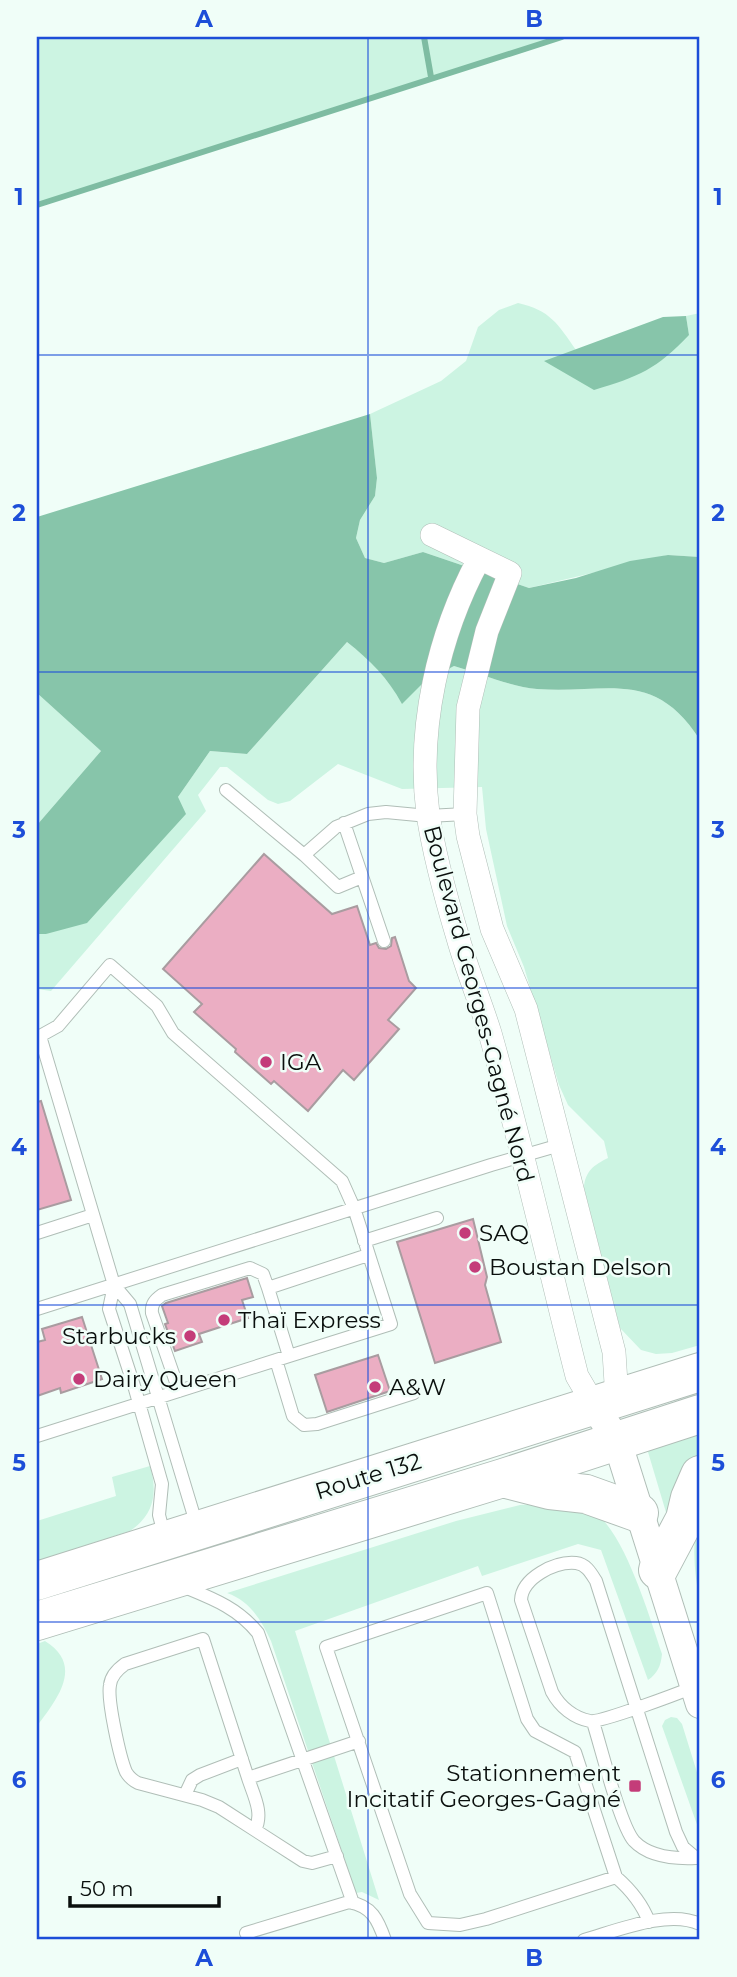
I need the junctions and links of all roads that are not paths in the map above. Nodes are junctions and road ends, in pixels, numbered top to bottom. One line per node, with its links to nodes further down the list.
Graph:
1 (432, 535): 2 (street)
2 (479, 559): 4 (street, Boulevard Georges-Gagné Nord); 5 (street, Boulevard Georges-Gagné Nord)
3 (226, 790): 7 (lane)
4 (465, 814): 5 (lane); 12 (street, Boulevard Georges-Gagné Nord)
5 (428, 816): 6 (lane); 13 (street, Boulevard Georges-Gagné Nord)
6 (344, 823): 7 (lane); 8 (lane)
7 (304, 855): 8 (lane)
8 (362, 877): 9 (lane)
9 (384, 941)
10 (39, 1030): 11 (lane); 14 (lane)
11 (43, 1070): 15 (lane)
12 (560, 1145): 13 (lane); 28 (street, Boulevard Georges-Gagné Nord)
13 (521, 1156): 14 (lane); 28 (street, Boulevard Georges-Gagné Nord)
14 (354, 1208): 18 (lane); 20 (lane)
15 (93, 1215): 17 (lane); 20 (lane)
16 (437, 1218): 18 (lane)
17 (37, 1233)
18 (364, 1241): 19 (lane)
19 (368, 1255): 21 (lane); 23 (lane)
20 (114, 1285): 22 (lane); 27 (lane); 29 (lane)
21 (268, 1288): 23 (lane); 25 (lane)
22 (37, 1309)
23 (282, 1358): 25 (lane); 26 (lane)
24 (700, 1373): 28 (highway, Route 132)
25 (179, 1391): 27 (lane)
26 (414, 1394)
27 (158, 1398): 29 (lane); 36 (lane)
28 (605, 1402): 32 (street); 36 (highway, Route 132)
29 (138, 1404): 31 (lane); 36 (lane)
30 (700, 1415): 32 (highway, Route 132)
31 (38, 1431)
32 (617, 1441): 34 (highway, Route 132); 35 (street)
33 (700, 1475): 37 (highway)
34 (503, 1478): 35 (highway); 39 (highway, Route 132)
35 (639, 1513): 37 (street)
36 (182, 1535): 38 (highway, Route 132)
37 (658, 1570): 41 (street)
38 (37, 1581)
39 (168, 1581): 40 (highway, Route 132); 46 (lane)
40 (37, 1621)
41 (697, 1696): 42 (lane)
42 (636, 1707): 43 (lane); 43 (lane); 51 (lane)
43 (593, 1722): 51 (lane)
44 (359, 1741): 46 (lane); 52 (lane); 52 (lane)
45 (242, 1759): 47 (lane); 48 (lane); 48 (lane)
46 (303, 1759): 47 (lane); 50 (lane)
47 (248, 1778): 49 (lane)
48 (185, 1796): 49 (lane)
49 (255, 1830): 50 (lane)
50 (337, 1856): 53 (lane)
51 (698, 1857)
52 (616, 1877): 54 (lane)
53 (353, 1903): 56 (lane); 57 (lane)
54 (649, 1922): 55 (lane); 58 (lane)
55 (700, 1924)
56 (246, 1933)
57 (386, 1940)
58 (584, 1940)

